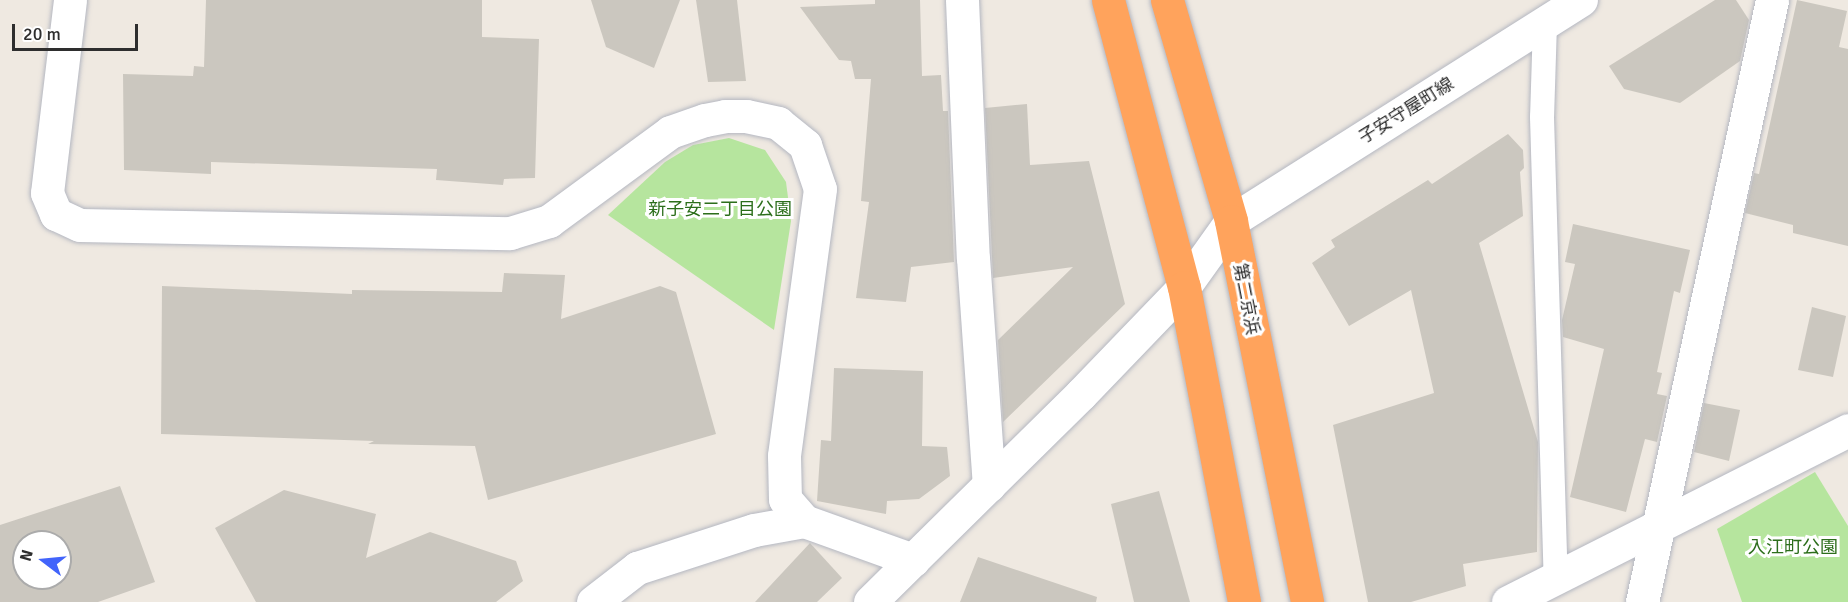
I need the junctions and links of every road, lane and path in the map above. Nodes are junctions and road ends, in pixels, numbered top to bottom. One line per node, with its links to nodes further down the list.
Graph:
1 (70, 0): 12 (street)
2 (962, 0): 11 (street)
3 (1108, 0): 9 (highway)
4 (1167, 0): 8 (highway, 第二京浜)
5 (1581, 0): 7 (street, 子安守屋町線)
6 (1772, 0): 13 (street)
7 (1545, 11): 8 (street, 子安守屋町線); 15 (lane)
8 (1231, 221): 9 (street); 19 (highway, 第二京浜)
9 (1184, 287): 11 (street); 18 (highway)
10 (1848, 430): 13 (street)
11 (989, 485): 14 (street)
12 (804, 521): 14 (street); 16 (street)
13 (1657, 529): 15 (street); 21 (street)
14 (913, 560): 17 (street)
15 (1556, 579): 20 (street)
16 (593, 602)
17 (870, 602)
18 (1244, 602)
19 (1307, 602)
20 (1508, 602)
21 (1642, 602)

